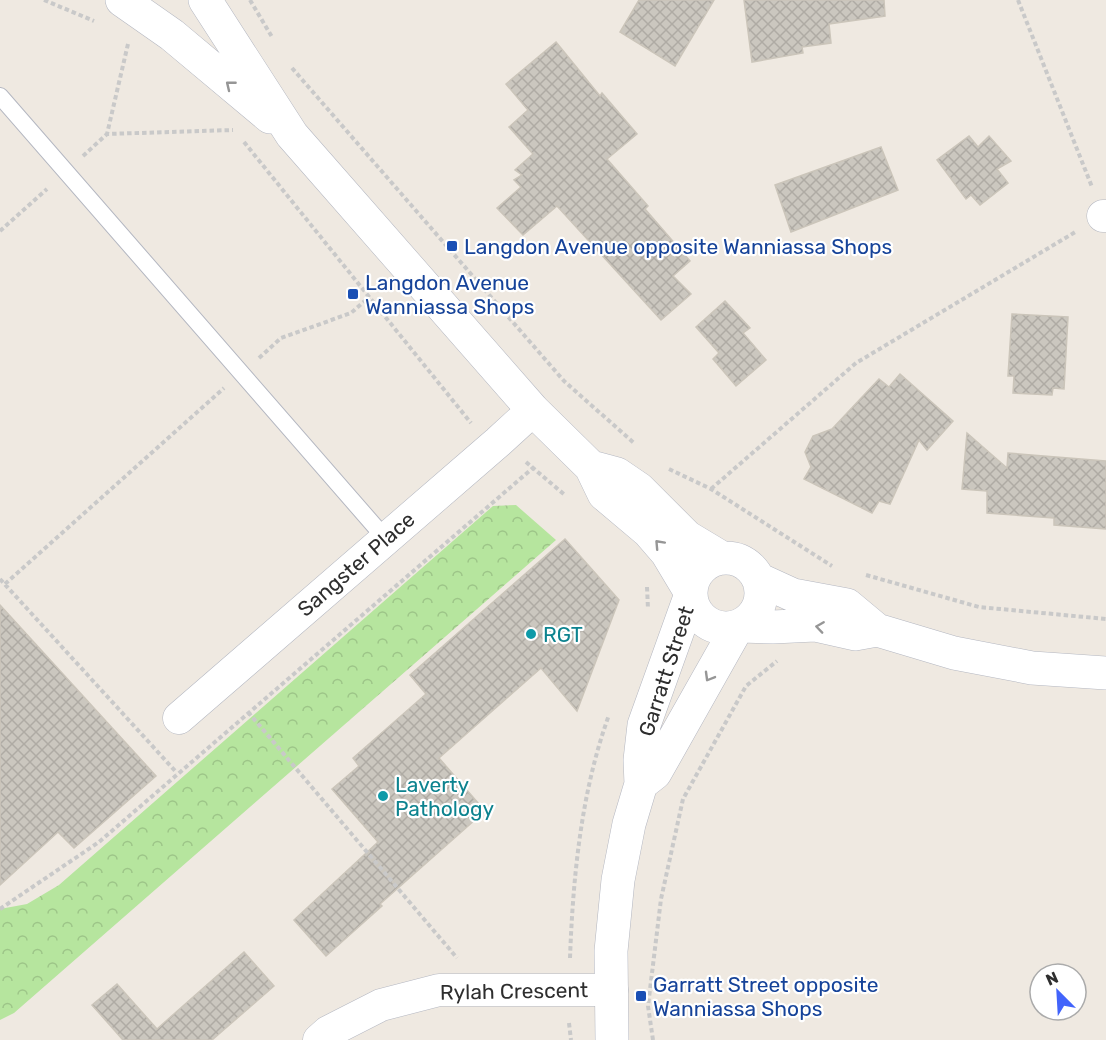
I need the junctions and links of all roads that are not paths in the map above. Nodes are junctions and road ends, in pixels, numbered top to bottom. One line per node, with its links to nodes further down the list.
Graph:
1 (122, 0): 4 (street, one-way to 1)
2 (205, 0): 4 (street)
3 (0, 96): 7 (lane)
4 (292, 135): 5 (street)
5 (533, 410): 6 (street); 7 (street, Sangster Place)
6 (591, 467): 8 (street); 10 (street, one-way to 6)
7 (385, 538): 14 (street, Sangster Place)
8 (722, 558): 9 (street); 10 (street)
9 (758, 579): 11 (street); 12 (street)
10 (691, 593): 11 (street); 15 (street, Garratt Street)
11 (740, 626): 12 (street, one-way to 11); 15 (street, Garratt Street, one-way to 15)
12 (878, 630): 13 (street)
13 (1106, 674)
14 (179, 718)
15 (641, 784): 16 (street, Garratt Street)
16 (612, 990): 17 (street, Rylah Crescent); 18 (street, Garratt Street)
17 (319, 1040)
18 (612, 1040)

